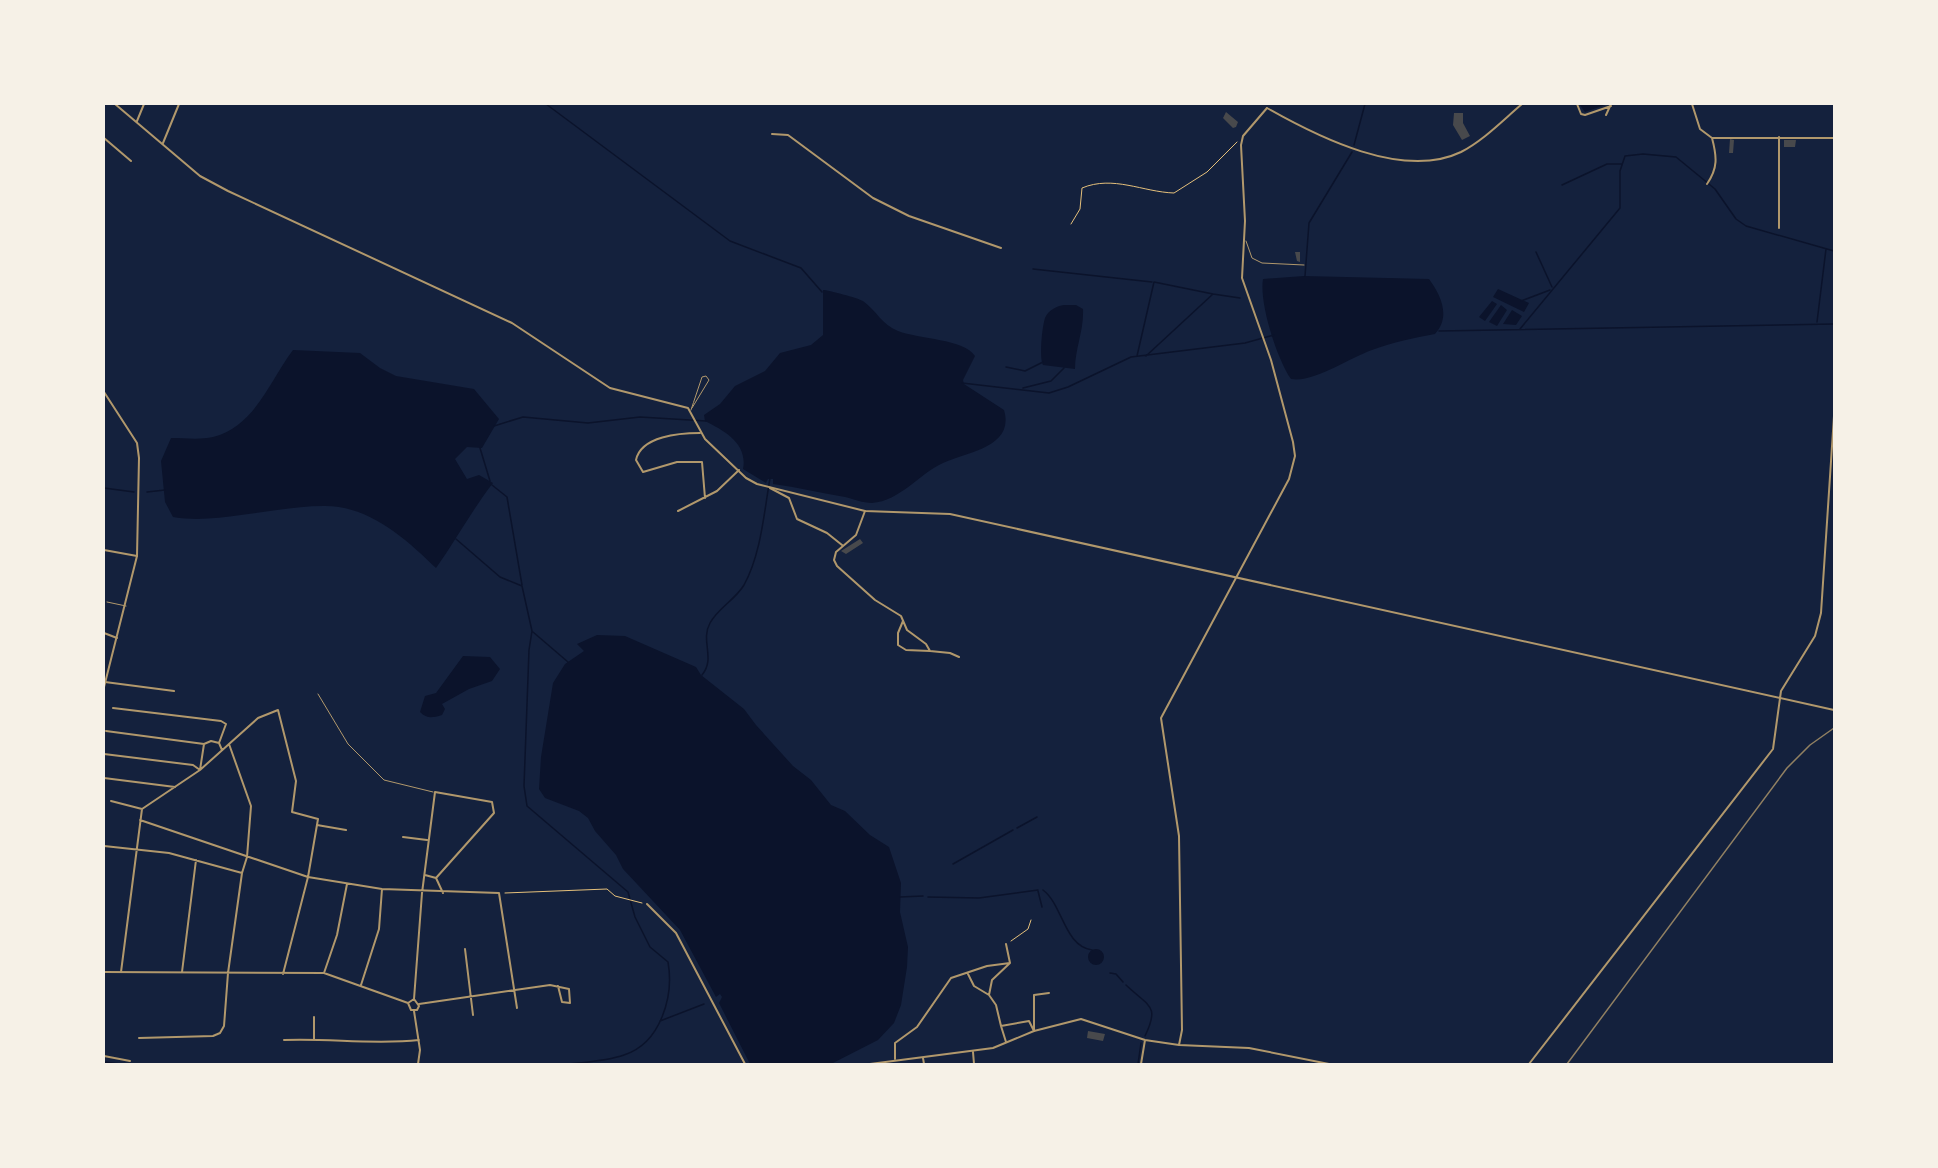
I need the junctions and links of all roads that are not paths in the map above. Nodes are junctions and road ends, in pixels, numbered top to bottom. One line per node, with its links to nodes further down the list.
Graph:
1 (115, 104): 11 (street)
2 (144, 104): 11 (street)
3 (178, 104): 17 (street)
4 (1265, 104): 9 (street)
5 (1522, 104): 9 (street)
6 (1577, 104): 8 (street)
7 (1692, 104): 15 (street)
8 (1611, 105): 10 (street)
9 (1267, 108): 21 (street)
10 (1606, 115)
11 (137, 121): 17 (street)
12 (772, 134): 22 (street)
13 (1779, 137): 15 (street); 16 (street); 20 (street)
14 (104, 138): 18 (street)
15 (1712, 138): 19 (street)
16 (1834, 138)
17 (163, 143): 25 (street)
18 (131, 161)
19 (1707, 184)
20 (1779, 228)
21 (1245, 240): 23 (lane); 36 (street)
22 (1001, 248)
23 (1304, 265)
24 (104, 392): 35 (street)
25 (692, 409): 25 (lane); 27 (street)
26 (1834, 416): 48 (street)
27 (700, 433): 28 (street); 30 (street)
28 (739, 470): 29 (street); 30 (street)
29 (770, 488): 32 (street); 33 (street)
30 (705, 498): 31 (street)
31 (678, 511)
32 (865, 511): 33 (street); 36 (street)
33 (843, 546): 39 (street)
34 (104, 550): 35 (street)
35 (136, 556): 38 (street)
36 (1235, 578): 48 (street); 112 (street)
37 (107, 602): 38 (lane)
38 (126, 606): 41 (street)
39 (903, 621): 42 (street); 42 (street)
40 (104, 633): 41 (street)
41 (117, 638): 44 (street)
42 (930, 651): 43 (street)
43 (959, 657)
44 (105, 682): 45 (street); 46 (street)
45 (104, 687)
46 (174, 691)
47 (318, 694): 60 (lane)
48 (1779, 698): 50 (street); 125 (street)
49 (113, 708): 52 (street)
50 (1834, 710)
51 (106, 731): 54 (street)
52 (219, 743): 54 (street); 55 (street)
53 (229, 743): 55 (street); 64 (street); 70 (street)
54 (204, 744): 57 (street)
55 (222, 750): 57 (street)
56 (104, 754): 57 (street)
57 (200, 770): 59 (street)
58 (104, 778): 59 (street)
59 (175, 787): 62 (street)
60 (435, 792): 67 (street); 75 (street)
61 (111, 801): 62 (street)
62 (142, 808): 63 (street)
63 (140, 820): 69 (street); 70 (street)
64 (317, 825): 65 (street); 74 (street)
65 (346, 830)
66 (403, 837): 67 (street)
67 (428, 840): 73 (street)
68 (104, 846): 69 (street)
69 (136, 849): 71 (street); 85 (street)
70 (247, 857): 72 (street); 74 (street)
71 (196, 860): 72 (street); 86 (street)
72 (242, 873): 87 (street)
73 (424, 874): 75 (street); 78 (street)
74 (308, 877): 76 (street); 89 (street)
75 (436, 878): 79 (street)
76 (346, 884): 77 (street); 88 (street)
77 (382, 890): 78 (street); 91 (street)
78 (422, 893): 79 (street); 97 (street)
79 (443, 893): 93 (street)
80 (647, 904): 119 (street)
81 (1006, 944): 83 (street)
82 (465, 949): 96 (street)
83 (1010, 963): 90 (street); 95 (street)
84 (104, 972): 85 (street)
85 (121, 972): 86 (street)
86 (182, 972): 87 (street)
87 (228, 973): 89 (street); 106 (street)
88 (324, 973): 89 (street); 91 (street)
89 (283, 974)
90 (968, 974): 95 (street); 116 (street)
91 (361, 985): 98 (street)
92 (558, 986): 92 (street); 93 (street)
93 (513, 989): 96 (street); 100 (street)
94 (1049, 993): 105 (street)
95 (989, 995): 104 (street)
96 (470, 996): 99 (street); 102 (street)
97 (414, 999): 98 (street); 99 (street)
98 (408, 1003): 101 (street)
99 (419, 1004): 101 (street)
100 (516, 1008)
101 (414, 1011): 109 (street)
102 (473, 1015)
103 (314, 1017): 107 (street)
104 (1001, 1026): 105 (street); 111 (street)
105 (1034, 1031): 110 (street); 111 (street)
106 (139, 1038)
107 (314, 1039): 108 (street); 109 (street)
108 (284, 1040)
109 (419, 1040): 118 (street)
110 (1145, 1040): 112 (street); 123 (street)
111 (1006, 1042): 113 (street)
112 (1179, 1045): 124 (street)
113 (973, 1052): 115 (street); 122 (street)
114 (104, 1056): 117 (street)
115 (923, 1058): 116 (street); 121 (street)
116 (895, 1059): 120 (street)
117 (130, 1061)
118 (418, 1065)
119 (745, 1065)
120 (870, 1065)
121 (924, 1065)
122 (974, 1065)
123 (1141, 1065)
124 (1329, 1065)
125 (1529, 1065)

